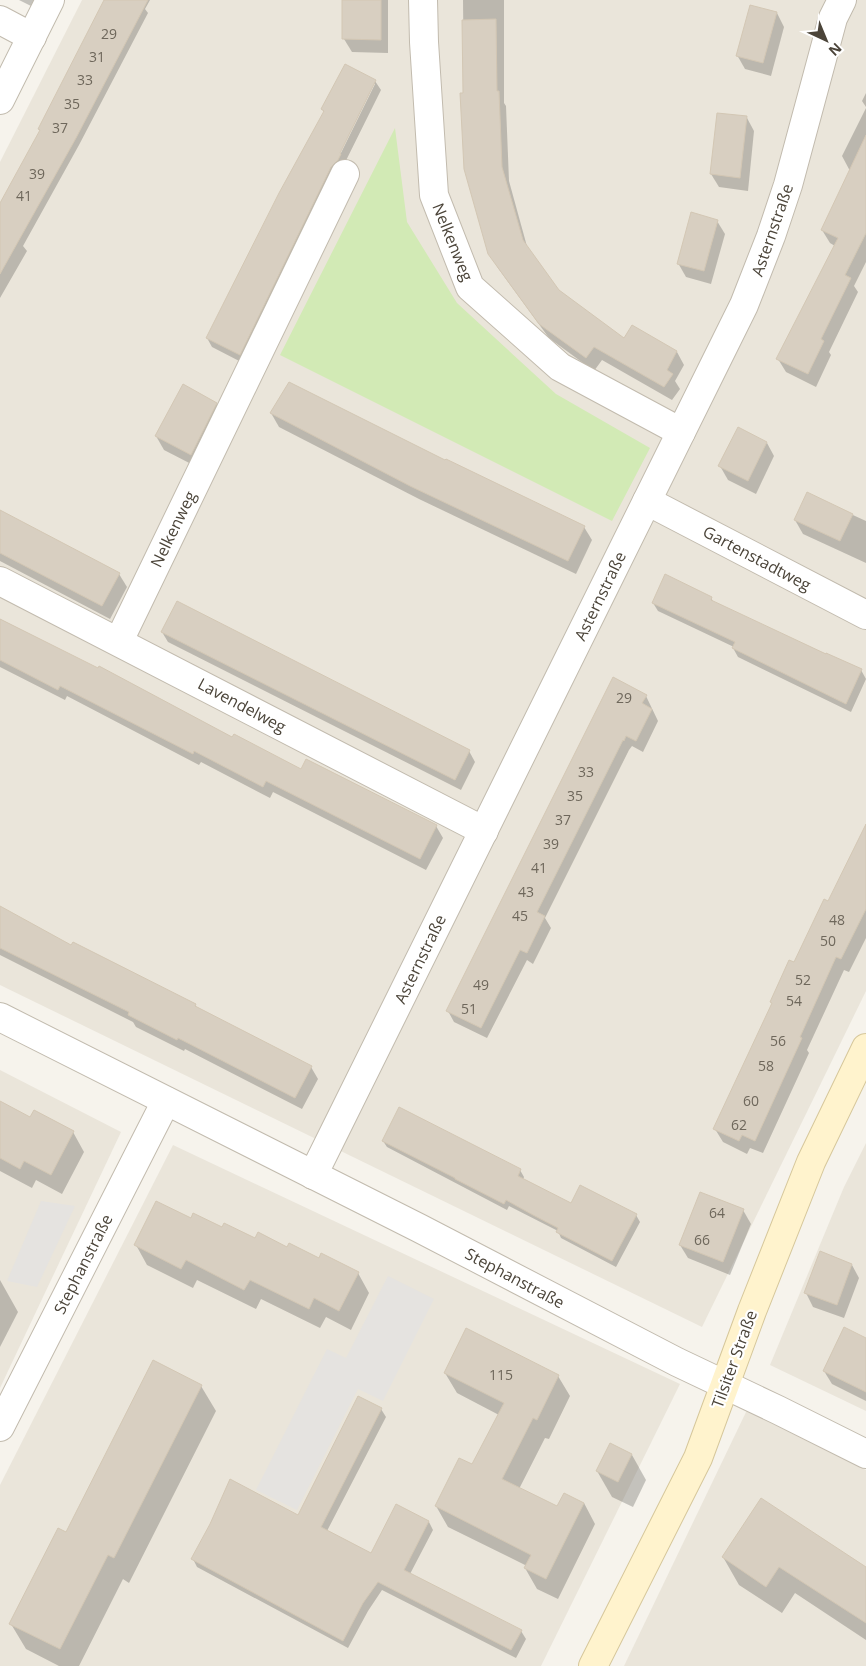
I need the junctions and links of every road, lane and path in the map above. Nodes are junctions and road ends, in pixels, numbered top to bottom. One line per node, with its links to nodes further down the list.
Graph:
1 (50, 0): 5 (street)
2 (423, 0): 8 (street, Nelkenweg)
3 (842, 0): 8 (street, Asternstraße)
4 (0, 20): 5 (street)
5 (32, 36): 6 (street)
6 (0, 100)
7 (345, 174): 12 (street, Nelkenweg)
8 (681, 432): 9 (street, Asternstraße)
9 (647, 501): 11 (street, Gartenstadtweg); 13 (street, Asternstraße)
10 (0, 580): 12 (street, Lavendelweg)
11 (866, 615)
12 (119, 641): 13 (street, Lavendelweg)
13 (484, 831): 17 (street, Asternstraße)
14 (0, 1017): 16 (street, Stephanstraße)
15 (866, 1048): 18 (street, Tilsiter Straße)
16 (166, 1101): 17 (street, Stephanstraße); 19 (street, Stephanstraße)
17 (313, 1175): 18 (street, Stephanstraße)
18 (724, 1384): 20 (street, Stephanstraße); 21 (street, Tilsiter Straße)
19 (0, 1427)
20 (866, 1454)
21 (593, 1666)

